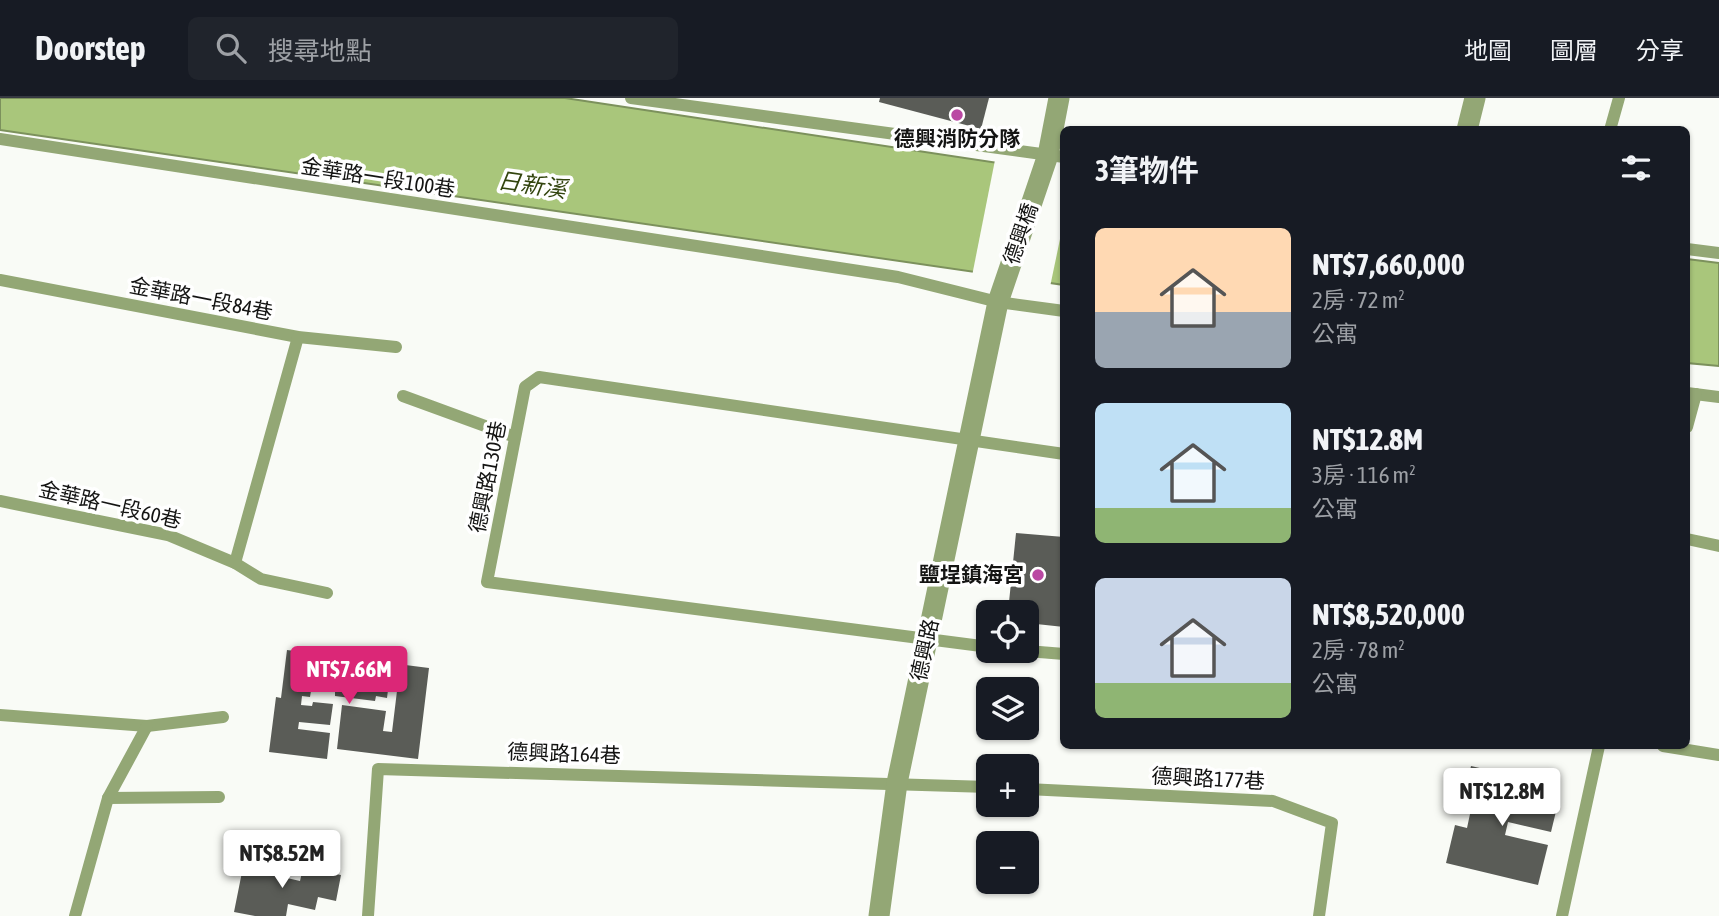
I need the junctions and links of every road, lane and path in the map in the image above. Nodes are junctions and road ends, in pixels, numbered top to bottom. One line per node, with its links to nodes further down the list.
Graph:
1 (631, 98): 8 (lane)
2 (1059, 98): 8 (street)
3 (1475, 98): 5 (street)
4 (1619, 98): 6 (lane)
5 (1468, 126)
6 (1611, 126)
7 (0, 139): 12 (lane, 金華路一段100巷)
8 (1052, 159): 12 (street, 德興橋)
9 (1690, 249): 10 (lane)
10 (1719, 253)
11 (0, 280): 14 (lane, 金華路一段84巷)
12 (998, 302): 13 (lane, 金華路一段100巷); 20 (street, 德興路)
13 (1060, 310)
14 (298, 337): 15 (lane, 金華路一段84巷); 25 (lane)
15 (396, 347)
16 (1691, 394): 18 (lane)
17 (403, 396): 19 (lane)
18 (1719, 397)
19 (515, 437): 20 (lane, 德興路130巷); 27 (lane, 德興路130巷)
20 (970, 442): 21 (lane, 德興路130巷); 27 (street, 德興路)
21 (1060, 453)
22 (0, 502): 25 (lane, 金華路一段60巷)
23 (1690, 540): 24 (lane)
24 (1719, 547)
25 (235, 563): 26 (lane, 金華路一段60巷)
26 (327, 593)
27 (927, 641): 28 (lane); 37 (street, 德興路)
28 (976, 646)
29 (1039, 652): 30 (lane)
30 (1060, 654)
31 (0, 715): 33 (lane)
32 (223, 717): 33 (lane)
33 (147, 726): 41 (lane)
34 (1598, 749): 46 (lane)
35 (1682, 749): 36 (lane)
36 (1719, 755)
37 (897, 783): 38 (lane); 43 (lane, 德興路164巷); 44 (street, 德興路)
38 (976, 786)
39 (1039, 790): 45 (lane, 德興路177巷)
40 (219, 797): 41 (lane)
41 (108, 798): 42 (lane)
42 (75, 916)
43 (368, 916)
44 (879, 916)
45 (1319, 916)
46 (1562, 916)

